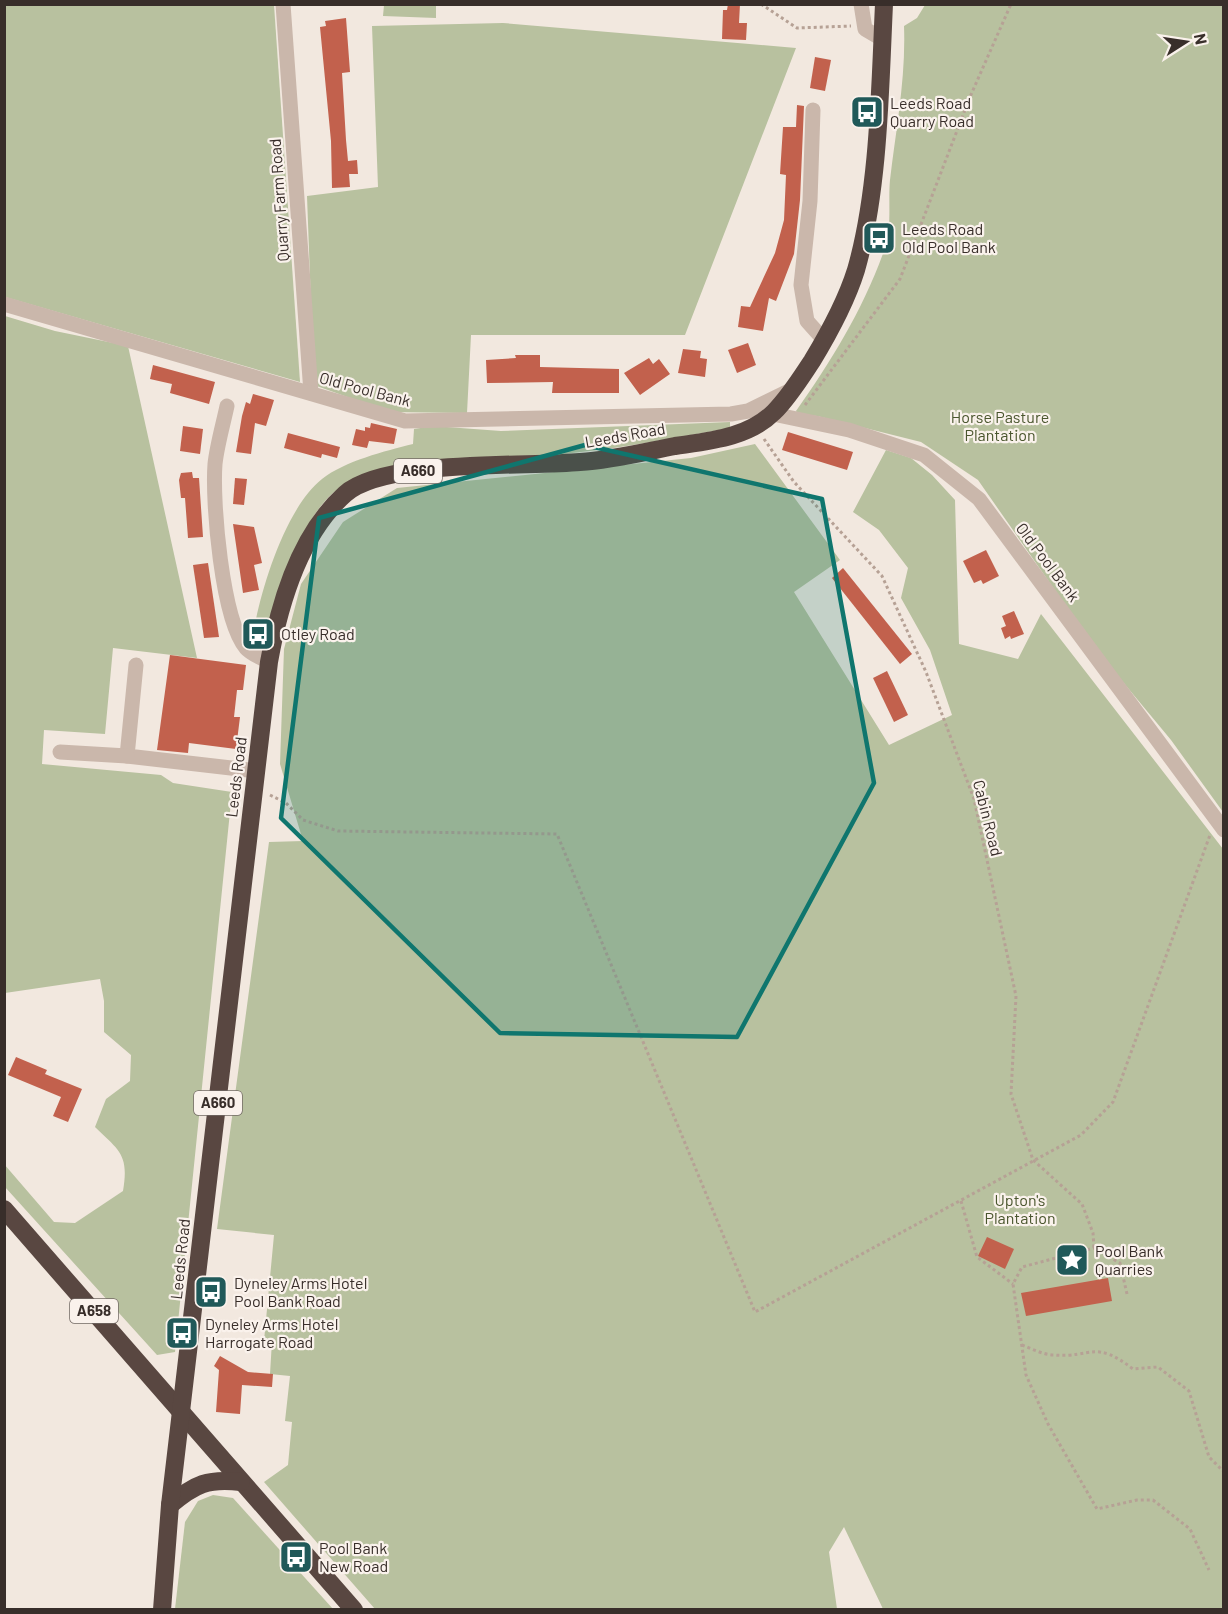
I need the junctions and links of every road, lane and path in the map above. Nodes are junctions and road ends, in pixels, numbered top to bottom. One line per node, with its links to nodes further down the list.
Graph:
1 (283, 4): 12 (street, Quarry Farm Road)
2 (761, 4): 6 (path)
3 (861, 4): 7 (street)
4 (884, 4): 7 (highway, Leeds Road / A660)
5 (1011, 4): 15 (path)
6 (856, 26)
7 (882, 39): 10 (highway, Leeds Road / A660)
8 (813, 110): 10 (street)
9 (4, 304): 12 (street, Old Pool Bank)
10 (824, 340): 11 (highway, Leeds Road / A660)
11 (795, 388): 12 (street, Old Pool Bank); 14 (highway, Leeds Road / A660)
12 (311, 393)
13 (227, 406): 17 (street)
14 (773, 414): 15 (street, Old Pool Bank); 16 (highway, Leeds Road / A660)
15 (791, 419): 23 (street, Old Pool Bank)
16 (755, 426): 17 (highway, Leeds Road / A660); 24 (path, Cabin Road)
17 (269, 662): 21 (highway, Leeds Road / A660)
18 (136, 665): 20 (street)
19 (60, 752): 20 (street)
20 (126, 756): 21 (street)
21 (257, 771): 22 (highway, Leeds Road / A660)
22 (254, 793): 25 (path); 31 (highway, Leeds Road / A660)
23 (1220, 824): 24 (path)
24 (1033, 1160): 25 (path); 27 (path, Cabin Road)
25 (961, 1200): 28 (path)
26 (4, 1209): 31 (highway, A658)
27 (1094, 1248): 28 (path); 29 (path)
28 (1013, 1284): 30 (path)
29 (1127, 1294)
30 (1022, 1345): 32 (path); 35 (path)
31 (182, 1414): 33 (highway, A658); 34 (highway, Leeds Road / A660)
32 (1224, 1472)
33 (241, 1482): 34 (highway); 37 (highway, A658)
34 (171, 1505): 36 (highway, Leeds Road / A660)
35 (1209, 1570)
36 (162, 1610)
37 (354, 1610)

